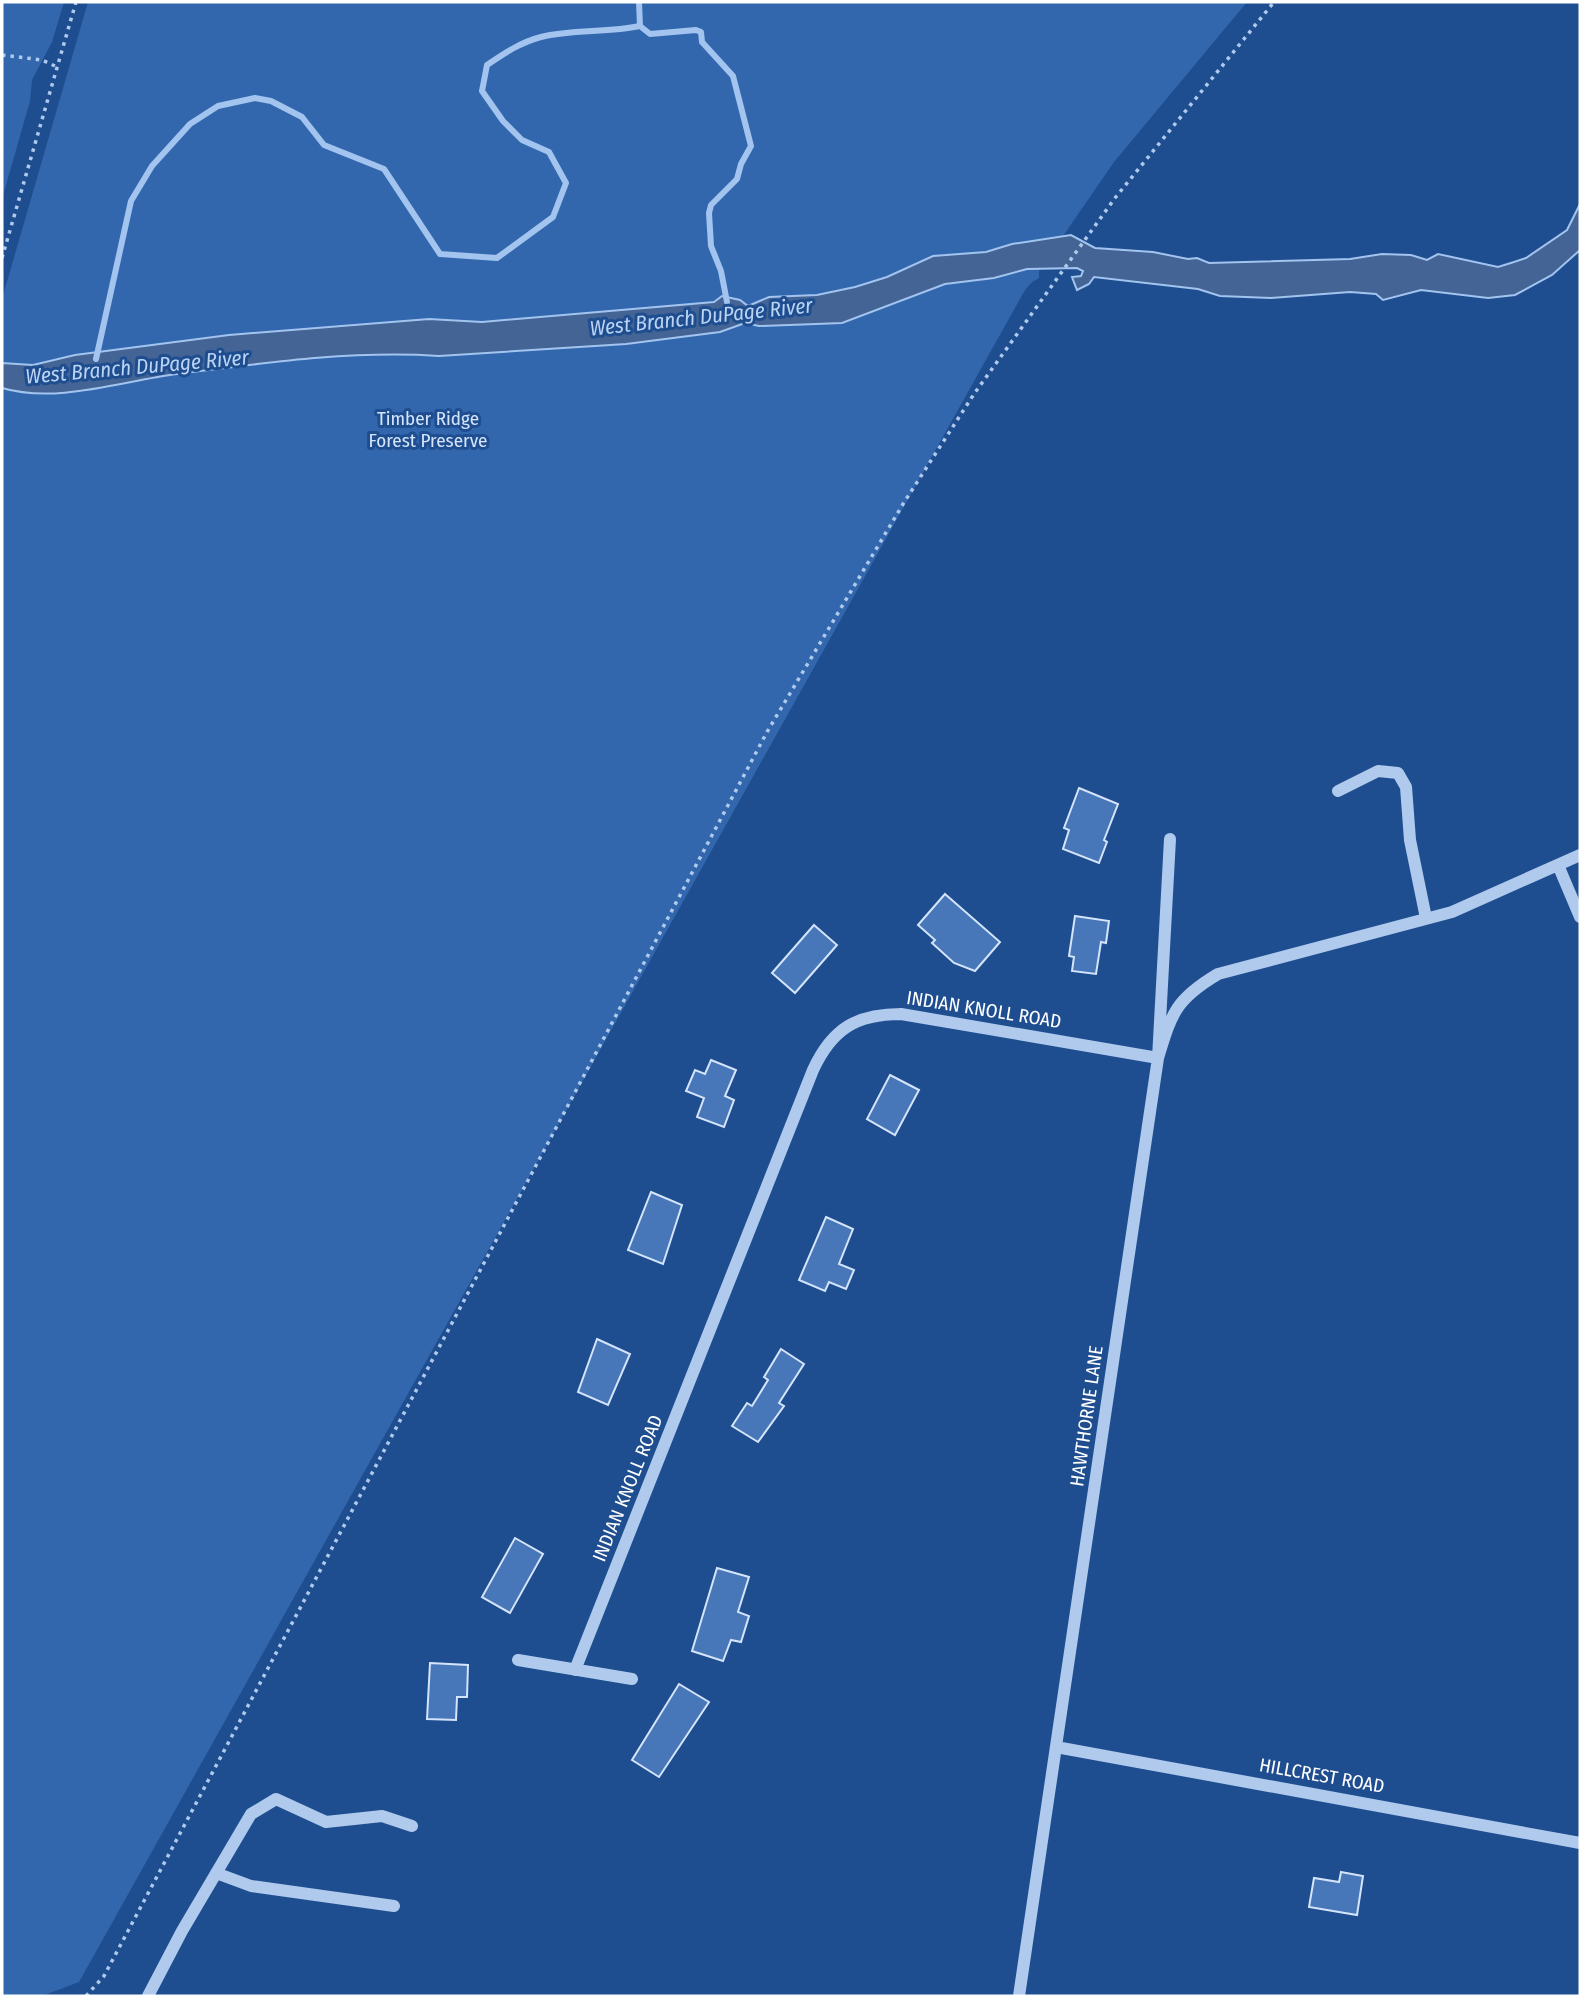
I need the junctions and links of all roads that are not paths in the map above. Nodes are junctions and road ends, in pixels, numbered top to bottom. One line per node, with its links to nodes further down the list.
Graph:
1 (1338, 791): 6 (street)
2 (1170, 839): 7 (street, HAWTHORNE LANE)
3 (1580, 855): 4 (street)
4 (1558, 865): 5 (street); 6 (street)
5 (1580, 917)
6 (1426, 918): 7 (street)
7 (1158, 1058): 9 (street, INDIAN KNOLL ROAD); 11 (street, HAWTHORNE LANE)
8 (519, 1660): 9 (street)
9 (575, 1670): 10 (street)
10 (632, 1679)
11 (1056, 1747): 13 (street, HILLCREST ROAD); 17 (street, HAWTHORNE LANE)
12 (412, 1826): 14 (street)
13 (1580, 1843)
14 (216, 1873): 15 (street); 16 (street)
15 (394, 1906)
16 (148, 1996)
17 (1019, 1996)

